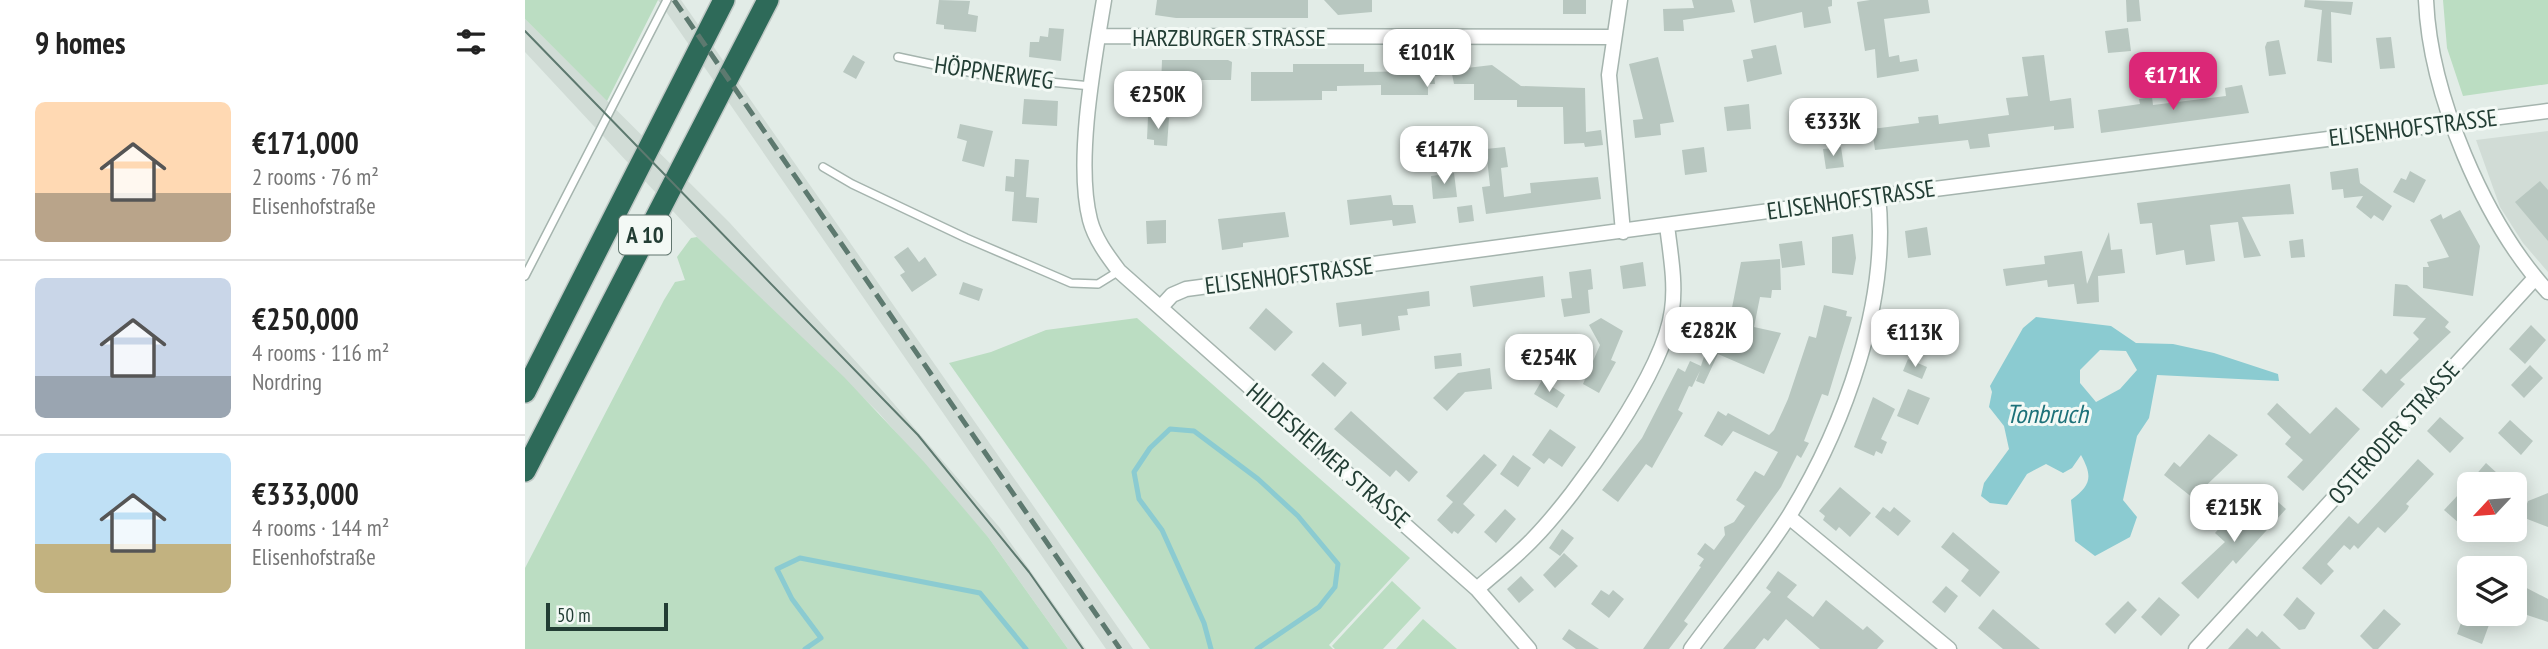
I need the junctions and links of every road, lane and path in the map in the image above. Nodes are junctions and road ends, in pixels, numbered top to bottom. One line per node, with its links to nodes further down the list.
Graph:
1 (667, 0): 19 (lane)
2 (724, 0): 23 (highway, A 10)
3 (768, 0): 24 (highway, A 10)
4 (1104, 0): 8 (street, HILDESHEIMER STRASSE)
5 (1634, 0): 7 (street)
6 (2426, 0): 13 (street)
7 (1620, 4): 9 (street)
8 (1098, 36): 9 (street, HARZBURGER STRASSE); 11 (street, HILDESHEIMER STRASSE)
9 (1612, 37): 17 (street)
10 (898, 57): 11 (lane, HÖPPNERWEG)
11 (1091, 86): 18 (street, HILDESHEIMER STRASSE)
12 (2548, 111): 13 (street, ELISENHOFSTRASSE)
13 (2454, 122): 15 (street, ELISENHOFSTRASSE); 20 (street)
14 (823, 167): 18 (lane)
15 (1878, 196): 16 (street, ELISENHOFSTRASSE); 25 (street)
16 (1667, 225): 17 (street, ELISENHOFSTRASSE); 26 (street)
17 (1623, 232): 22 (street, ELISENHOFSTRASSE)
18 (1119, 271): 22 (street, HILDESHEIMER STRASSE)
19 (525, 276)
20 (2535, 278): 21 (street); 30 (street, OSTERODER STRASSE)
21 (2548, 292)
22 (1161, 307): 26 (street, HILDESHEIMER STRASSE)
23 (525, 392)
24 (525, 471)
25 (1789, 517): 28 (street); 29 (street)
26 (1477, 589): 27 (street, HILDESHEIMER STRASSE)
27 (1529, 649)
28 (1691, 649)
29 (1949, 649)
30 (2196, 649)

